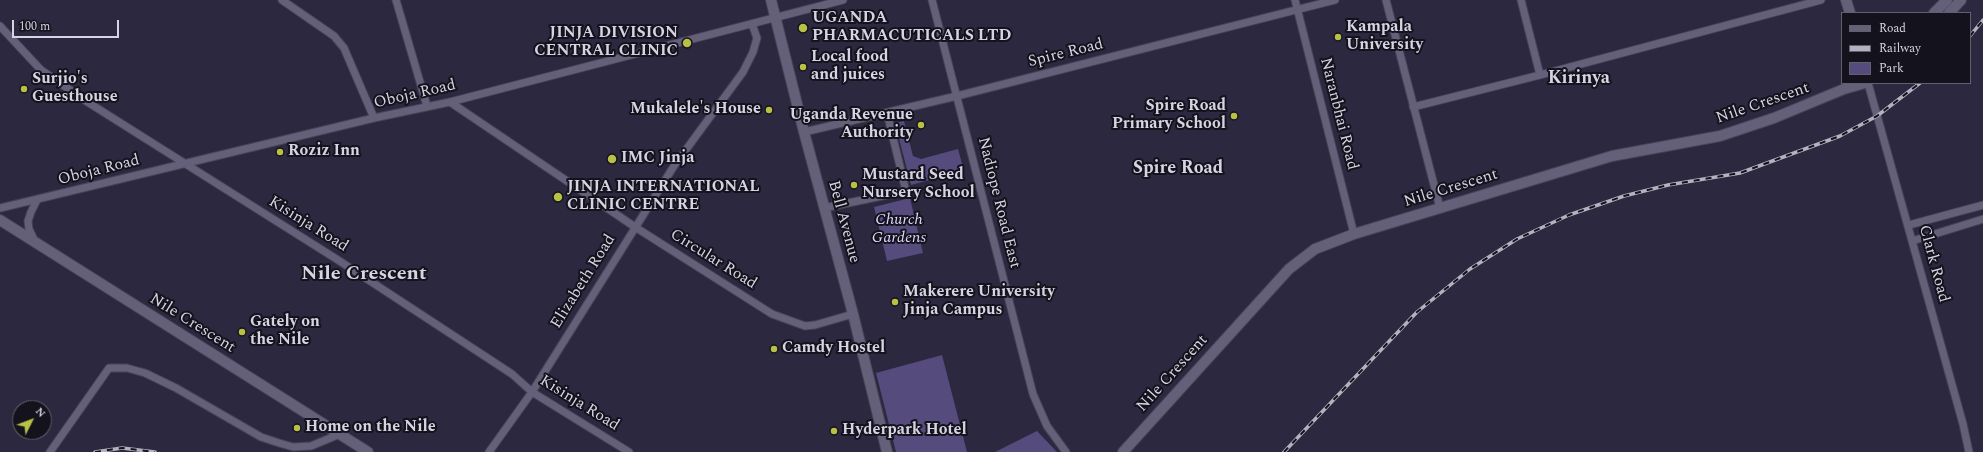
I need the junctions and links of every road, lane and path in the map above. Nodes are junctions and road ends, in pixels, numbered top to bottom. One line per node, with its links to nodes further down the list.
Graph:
1 (282, 0): 30 (street)
2 (396, 0): 27 (street)
3 (771, 0): 18 (street, Bell Avenue)
4 (844, 0): 18 (street, Oboja Road)
5 (932, 0): 25 (street, Nadiope Road East)
6 (1295, 0): 14 (street, Naranbhai Road)
7 (1335, 0): 14 (street, Spire Road)
8 (1386, 0): 28 (street)
9 (1521, 0): 21 (street)
10 (1821, 0): 21 (street)
11 (1846, 0): 15 (street)
12 (1947, 0): 16 (street)
13 (1961, 0): 17 (street)
14 (1298, 10): 25 (street, Spire Road); 42 (street, Naranbhai Road)
15 (1850, 12)
16 (1935, 12)
17 (1950, 12)
18 (776, 18): 19 (street, Oboja Road); 31 (street, Bell Avenue)
19 (752, 24): 26 (street, Oboja Road); 41 (street, Elizabeth Road)
20 (0, 26): 32 (street, Kisinja Road)
21 (1540, 75): 28 (street)
22 (1861, 84): 24 (street, Nile Crescent)
23 (1867, 84): 40 (street, Clark Road)
24 (1848, 86): 37 (street, Nile Crescent)
25 (956, 96): 29 (street, Spire Road); 53 (street, Nadiope Road East)
26 (450, 102): 27 (street, Oboja Road); 41 (street, Circular Road)
27 (427, 106): 30 (street, Oboja Road)
28 (1413, 106): 37 (street)
29 (887, 114): 31 (street, Spire Road); 36 (street)
30 (374, 118): 32 (street, Oboja Road)
31 (804, 132): 36 (street, Bell Avenue)
32 (185, 164): 33 (street, Oboja Road); 46 (street, Kisinja Road)
33 (37, 200): 35 (street, Oboja Road); 44 (street)
34 (1983, 205): 40 (street)
35 (0, 208)
36 (824, 208): 45 (street, Bell Avenue)
37 (1440, 208): 42 (street, Nile Crescent)
38 (1983, 219): 43 (street)
39 (0, 220): 44 (street, Nile Crescent)
40 (1909, 225): 43 (street, Clark Road)
41 (635, 227): 45 (street, Circular Road); 46 (street, Elizabeth Road)
42 (1354, 234): 54 (street, Nile Crescent)
43 (1912, 241): 55 (street, Clark Road)
44 (36, 244): 47 (street, Nile Crescent)
45 (853, 314): 52 (street, Bell Avenue)
46 (532, 392): 50 (street, Elizabeth Road); 51 (street, Kisinja Road)
47 (340, 434): 48 (street); 49 (street, Nile Crescent)
48 (50, 452)
49 (368, 452)
50 (489, 452)
51 (629, 452)
52 (888, 452)
53 (1066, 452)
54 (1123, 452)
55 (1969, 452)

